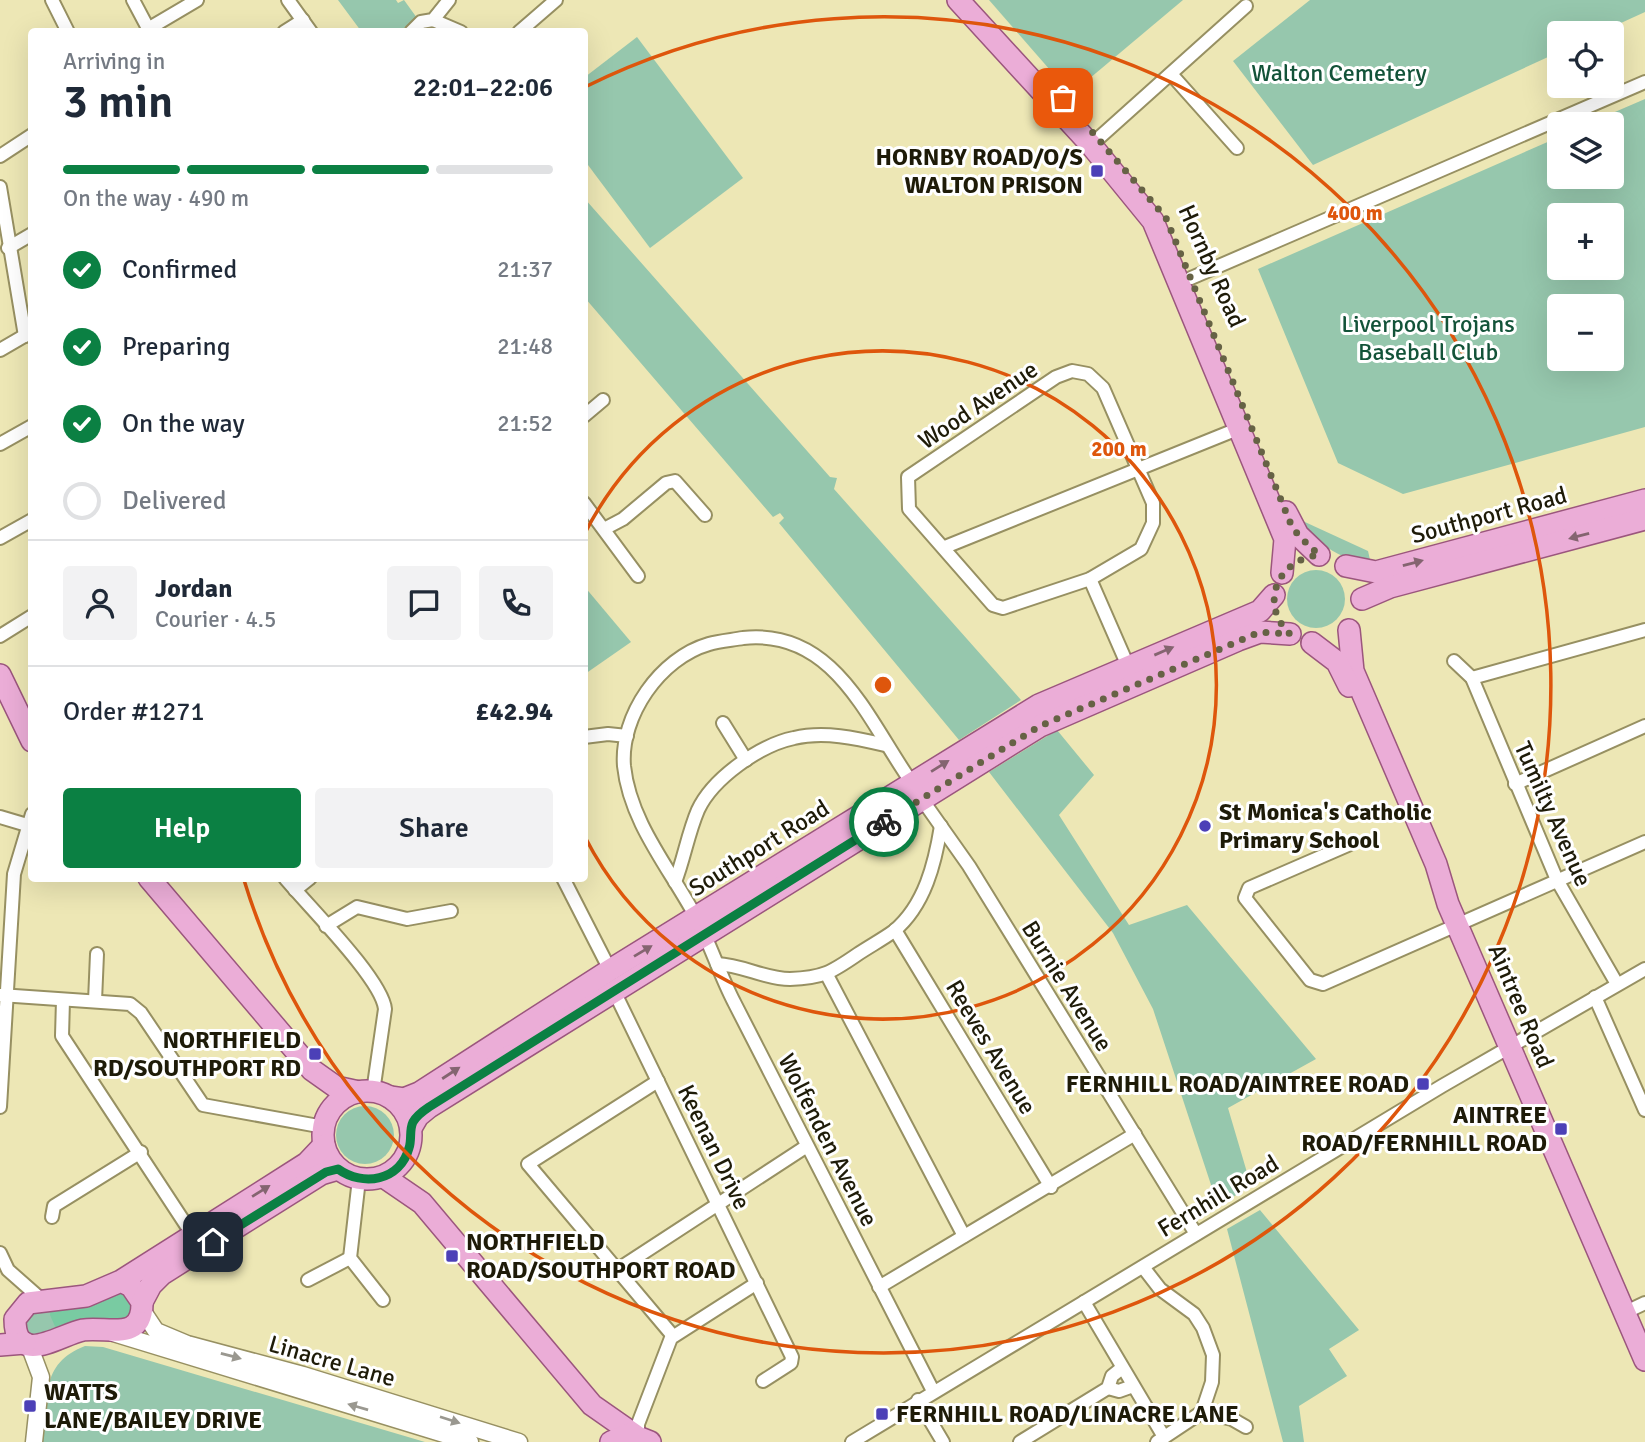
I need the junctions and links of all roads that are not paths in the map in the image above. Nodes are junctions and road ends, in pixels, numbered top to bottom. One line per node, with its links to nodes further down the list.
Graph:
1 (51, 0): 12 (street)
2 (134, 0): 13 (street)
3 (197, 0): 14 (street)
4 (288, 0): 10 (street)
5 (449, 0): 11 (street)
6 (556, 0): 19 (street)
7 (958, 0): 23 (main road, Hornby Road)
8 (974, 0): 23 (main road, Hornby Road)
9 (1246, 6): 20 (street)
10 (303, 20): 15 (street); 16 (street)
11 (427, 21): 17 (street); 18 (street)
12 (66, 28)
13 (148, 28)
14 (152, 28)
15 (290, 28)
16 (308, 28)
17 (417, 28)
18 (449, 28)
19 (524, 28)
20 (1171, 74): 23 (street); 24 (street)
21 (1645, 82): 29 (street)
22 (28, 138): 25 (street)
23 (1095, 141): 29 (main road, Hornby Road); 35 (main road, Hornby Road)
24 (1237, 148)
25 (0, 156)
26 (0, 187): 28 (street)
27 (28, 236): 28 (street)
28 (8, 248): 30 (street)
29 (1191, 278): 46 (main road, Hornby Road)
30 (28, 334): 31 (street)
31 (0, 350)
32 (605, 398): 33 (street)
33 (588, 413)
34 (28, 428): 36 (street)
35 (1240, 428): 37 (street); 48 (main road)
36 (0, 444)
37 (1139, 470): 45 (street); 45 (street, Wood Avenue); 50 (street)
38 (1645, 500): 47 (main road, Southport Road, one-way to 38)
39 (588, 508): 43 (street)
40 (705, 515): 43 (street)
41 (1645, 519): 52 (main road, Southport Road, one-way to 52)
42 (28, 522): 44 (street)
43 (604, 529): 49 (street)
44 (0, 538)
45 (945, 547): 50 (street)
46 (1319, 555): 47 (main road); 48 (main road)
47 (1346, 566): 52 (main road)
48 (1282, 573): 51 (main road)
49 (638, 576)
50 (1090, 579): 60 (street)
51 (1274, 595): 56 (main road); 60 (main road, Southport Road, one-way to 51)
52 (1362, 599): 54 (main road)
53 (28, 618): 57 (street)
54 (1349, 630): 58 (main road); 86 (main road, Aintree Road)
55 (1645, 630): 61 (street)
56 (1290, 634): 58 (main road); 71 (main road, Southport Road)
57 (0, 636)
58 (1312, 643): 86 (main road, Aintree Road)
59 (1454, 661): 61 (street, Tumilty Avenue)
60 (1128, 666): 71 (main road, Southport Road, one-way to 60)
61 (1472, 678): 70 (street, Tumilty Avenue)
62 (1, 681): 65 (main road)
63 (723, 723): 69 (street)
64 (1645, 726): 70 (street)
65 (28, 733)
66 (588, 736): 67 (street)
67 (627, 736): 68 (street, Burnie Avenue); 83 (street, Wolfenden Avenue)
68 (885, 745): 69 (street); 71 (street, Burnie Avenue)
69 (746, 760): 83 (street)
70 (1516, 784): 78 (street, Tumilty Avenue)
71 (917, 791): 75 (street, Burnie Avenue); 87 (main road, Southport Road)
72 (0, 817): 73 (street)
73 (28, 819)
74 (28, 823): 96 (street)
75 (941, 826): 89 (street); 108 (street, Burnie Avenue)
76 (1645, 842): 78 (street)
77 (1348, 845): 86 (street)
78 (1557, 880): 86 (street); 95 (street, Tumilty Avenue)
79 (152, 882): 101 (main road)
80 (288, 882): 84 (street)
81 (305, 882): 84 (street)
82 (565, 882): 94 (street, Keenan Drive)
83 (676, 882): 87 (street, Wolfenden Avenue)
84 (295, 890): 88 (street)
85 (451, 911): 88 (street)
86 (1452, 914): 100 (main road, Aintree Road)
87 (697, 920): 91 (street, Wolfenden Avenue); 94 (main road, Southport Road)
88 (326, 926): 103 (street)
89 (895, 930): 93 (street); 115 (street, Reeves Avenue)
90 (97, 954): 99 (street)
91 (717, 964): 93 (street); 109 (street, Wolfenden Avenue)
92 (1645, 969): 95 (street, Fernhill Road)
93 (827, 975): 121 (street)
94 (612, 980): 102 (street, Keenan Drive); 103 (main road, Southport Road, one-way to 94); 106 (main road, Southport Road)
95 (1617, 984): 97 (street, Fernhill Road)
96 (3, 996): 98 (street); 104 (street)
97 (1595, 998): 100 (street, Fernhill Road); 105 (street)
98 (63, 1000): 99 (street); 110 (street)
99 (95, 1001): 107 (street)
100 (1509, 1046): 120 (street, Fernhill Road); 136 (main road, Aintree Road)
101 (312, 1070): 103 (main road); 107 (main road)
102 (658, 1081): 117 (street, Keenan Drive); 125 (street)
103 (374, 1094): 106 (main road); 107 (main road)
104 (0, 1107)
105 (1645, 1110)
106 (411, 1128): 111 (main road)
107 (325, 1129): 112 (main road); 119 (main road, one-way to 107)
108 (1135, 1134): 115 (street); 120 (street, Burnie Avenue)
109 (807, 1146): 117 (street); 130 (street, Wolfenden Avenue)
110 (141, 1152): 118 (street); 119 (street)
111 (407, 1154): 113 (main road); 116 (main road)
112 (338, 1169): 114 (main road); 135 (main road)
113 (384, 1177): 114 (main road); 116 (main road)
114 (359, 1179): 123 (street)
115 (1051, 1187): 121 (street)
116 (422, 1203): 151 (main road)
117 (718, 1204): 125 (street); 129 (street, Keenan Drive)
118 (52, 1217)
119 (192, 1234): 128 (main road)
120 (1196, 1234): 124 (street, Fernhill Road)
121 (964, 1236): 130 (street)
122 (0, 1253): 127 (street)
123 (350, 1258): 126 (street); 132 (street)
124 (1143, 1266): 133 (street, Fernhill Road); 152 (street)
125 (617, 1270): 139 (street)
126 (308, 1280)
127 (18, 1281): 131 (street); 137 (street)
128 (121, 1282): 131 (main road); 135 (main road)
129 (757, 1283): 139 (street); 146 (street, Keenan Drive)
130 (879, 1287): 149 (street, Wolfenden Avenue)
131 (42, 1300): 137 (main road)
132 (383, 1300)
133 (1084, 1302): 144 (street); 149 (street, Fernhill Road)
134 (1645, 1303): 136 (street)
135 (142, 1306): 138 (main road); 159 (street, Linacre Lane, one-way to 159)
136 (1625, 1313): 143 (main road, Aintree Road)
137 (12, 1317): 141 (main road)
138 (110, 1332): 140 (main road); 158 (street, Linacre Lane, one-way to 138)
139 (673, 1336): 154 (street)
140 (57, 1340): 141 (main road); 145 (street)
141 (27, 1344): 142 (main road); 145 (street)
142 (0, 1345)
143 (1645, 1360)
144 (1122, 1368): 147 (street); 148 (street)
145 (41, 1377): 157 (street)
146 (762, 1381)
147 (1133, 1385): 148 (street); 156 (street)
148 (1108, 1388): 164 (street)
149 (933, 1391): 150 (street, Fernhill Road)
150 (918, 1400): 155 (street, Fernhill Road); 163 (street)
151 (592, 1405): 154 (main road); 160 (main road)
152 (1202, 1412): 153 (street); 156 (street)
153 (1246, 1427)
154 (641, 1437): 161 (main road)
155 (867, 1437): 162 (street, Fernhill Road)
156 (1161, 1440)
157 (34, 1442)
158 (470, 1442)
159 (519, 1442)
160 (605, 1442)
161 (611, 1442)
162 (852, 1442)
163 (943, 1442)
164 (1020, 1442)

